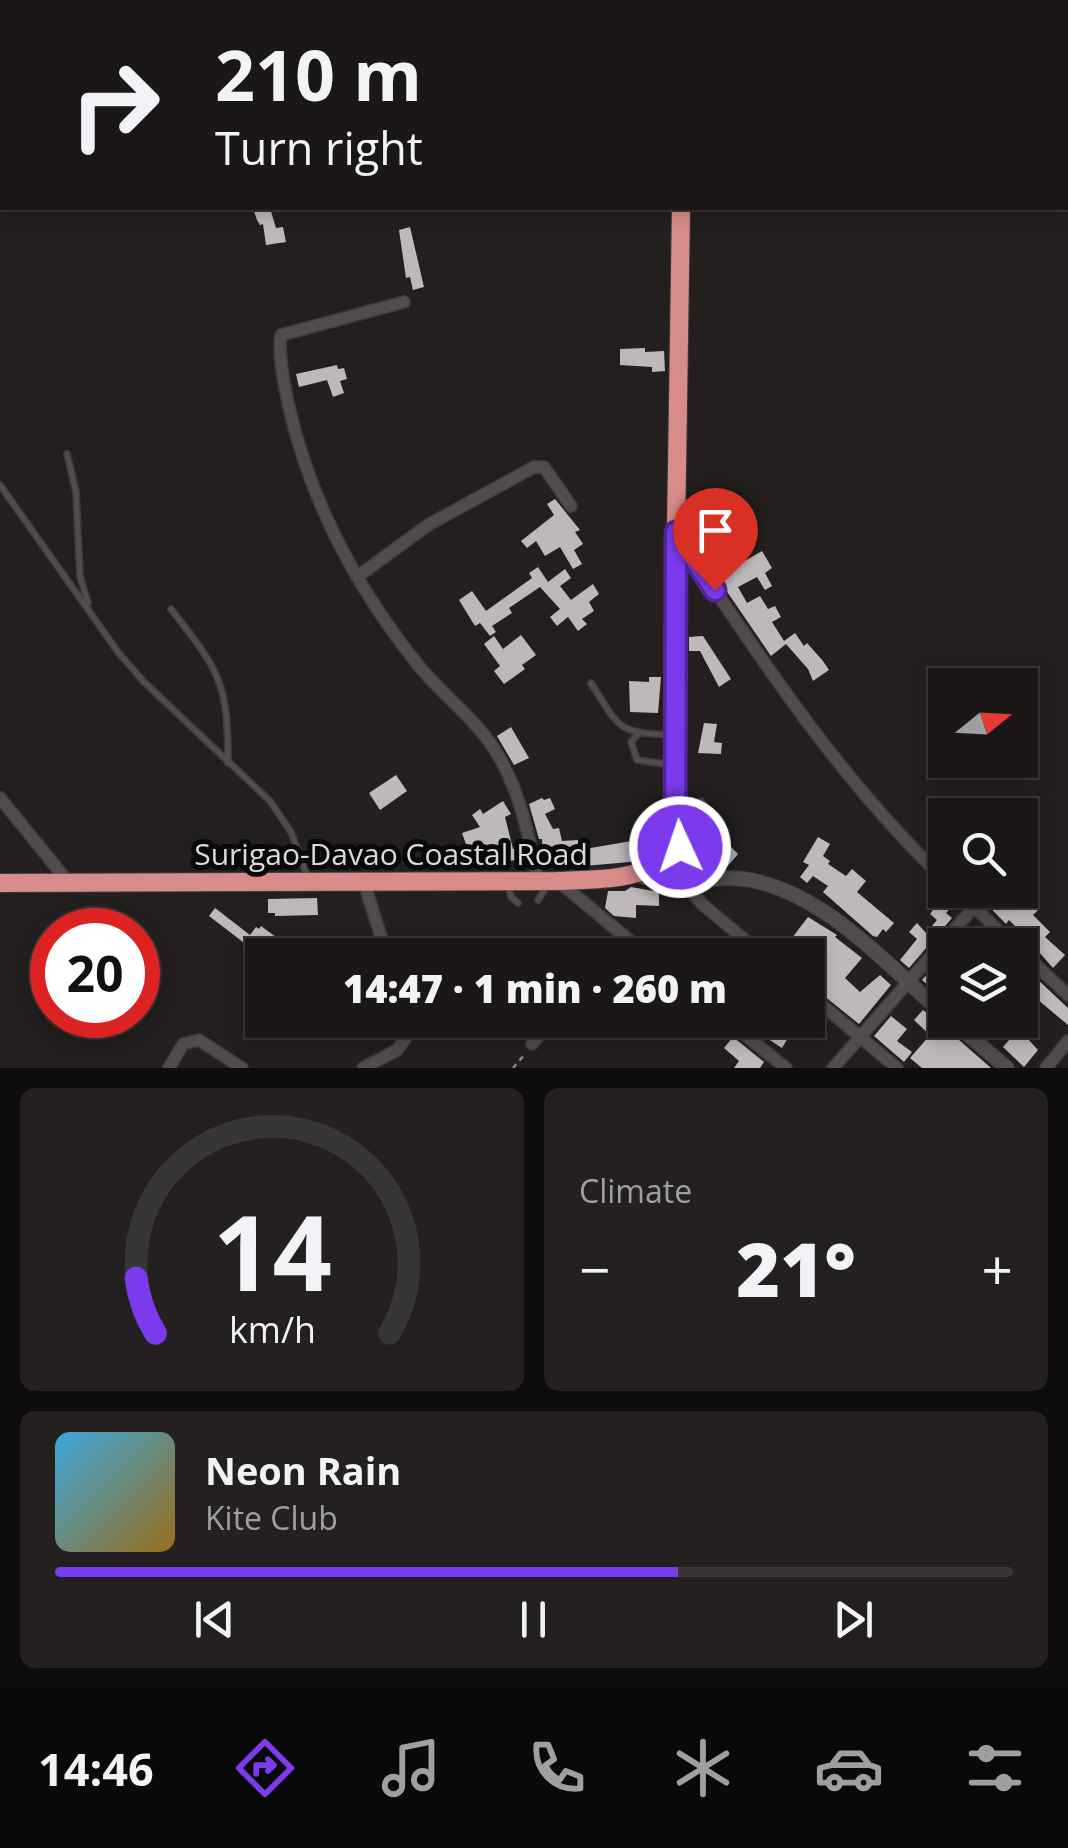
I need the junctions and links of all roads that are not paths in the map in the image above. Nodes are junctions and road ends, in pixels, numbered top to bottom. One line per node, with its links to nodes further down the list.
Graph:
1 (681, 210): 6 (highway)
2 (404, 302): 7 (street)
3 (67, 454): 8 (lane)
4 (0, 485): 8 (lane)
5 (572, 506): 7 (street)
6 (676, 532): 12 (highway); 17 (street)
7 (358, 577): 22 (street)
8 (89, 608): 13 (lane)
9 (171, 609): 13 (lane)
10 (591, 683): 11 (lane)
11 (638, 734): 12 (lane); 14 (lane)
12 (676, 736): 14 (highway)
13 (228, 763): 19 (lane)
14 (677, 766): 16 (highway)
15 (0, 798): 25 (street)
16 (676, 829): 16 (lane); 18 (highway); 23 (lane)
17 (928, 864)
18 (636, 873): 22 (highway, Surigao-Davao Coastal Road); 23 (street)
19 (308, 880): 20 (highway, Surigao-Davao Coastal Road); 25 (highway, Surigao-Davao Coastal Road)
20 (363, 880): 21 (highway, Surigao-Davao Coastal Road); 32 (street)
21 (507, 880): 22 (highway, Surigao-Davao Coastal Road); 27 (lane)
22 (548, 880): 26 (lane); 31 (street)
23 (684, 882): 34 (street); 36 (street)
24 (0, 884): 25 (highway, Surigao-Davao Coastal Road)
25 (68, 884)
26 (538, 900)
27 (518, 903)
28 (973, 908): 36 (street)
29 (975, 908): 30 (street)
30 (996, 928)
31 (625, 936): 33 (street)
32 (382, 938)
33 (627, 938)
34 (743, 938)
35 (1038, 967): 37 (street)
36 (908, 983): 38 (street); 43 (street)
37 (1068, 995)
38 (928, 1000)
39 (825, 1008): 43 (street)
40 (405, 1038): 49 (street)
41 (537, 1038): 46 (street)
42 (749, 1038): 50 (street)
43 (860, 1038): 51 (street); 52 (street)
44 (972, 1038): 53 (street)
45 (1068, 1041): 54 (street)
46 (532, 1044)
47 (169, 1068): 48 (street)
48 (242, 1068)
49 (363, 1068)
50 (786, 1068)
51 (833, 1068)
52 (897, 1068)
53 (1006, 1068)
54 (1046, 1068)

